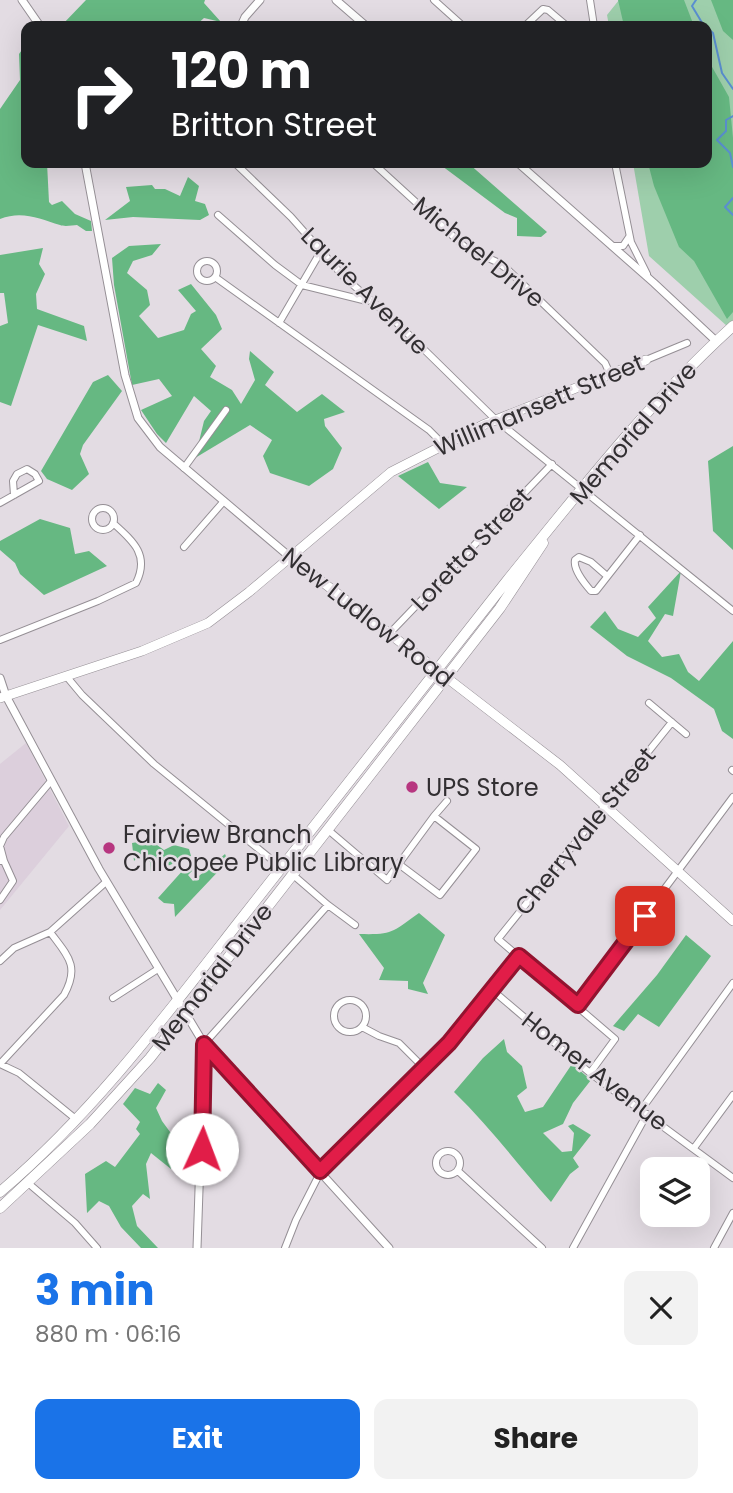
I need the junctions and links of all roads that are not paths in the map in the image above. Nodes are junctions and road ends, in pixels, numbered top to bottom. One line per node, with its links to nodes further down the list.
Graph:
1 (22, 0): 6 (street)
2 (260, 0): 7 (street)
3 (336, 0): 8 (street)
4 (434, 0): 9 (street)
5 (590, 0): 12 (street)
6 (37, 21)
7 (244, 21)
8 (360, 21)
9 (457, 21)
10 (529, 21): 11 (street)
11 (560, 21)
12 (593, 21)
13 (86, 168): 36 (street, New Ludlow Road)
14 (240, 168): 21 (street, Laurie Avenue)
15 (378, 168): 31 (street, Michael Drive)
16 (525, 168): 20 (street)
17 (616, 168): 19 (street)
18 (218, 215): 24 (street)
19 (629, 237): 20 (street); 23 (street)
20 (612, 246): 23 (street)
21 (321, 251): 24 (street); 25 (street, Laurie Avenue)
22 (215, 277): 26 (street)
23 (654, 283): 28 (street)
24 (302, 285): 25 (street); 26 (street)
25 (372, 302): 33 (street, Laurie Avenue)
26 (279, 323): 34 (street)
27 (733, 326): 28 (main road)
28 (716, 341): 37 (main road, Memorial Drive)
29 (687, 343): 30 (street, Willimansett Street)
30 (646, 360): 31 (main road, Willimansett Street)
31 (610, 374): 33 (main road, Willimansett Street)
32 (226, 410): 36 (street)
33 (496, 420): 34 (main road, Willimansett Street); 35 (street, Laurie Avenue)
34 (443, 444): 45 (main road, Willimansett Street)
35 (552, 464): 37 (street, Laurie Avenue); 48 (street, Loretta Street)
36 (184, 468): 39 (street, New Ludlow Road)
37 (583, 488): 42 (main road, Memorial Drive); 43 (street, Laurie Avenue)
38 (14, 495): 38 (street); 40 (street)
39 (224, 501): 44 (street); 45 (street, New Ludlow Road)
40 (0, 503)
41 (113, 523): 49 (street)
42 (552, 526): 50 (main road, Memorial Drive); 52 (main road, Memorial Drive)
43 (640, 535): 46 (street); 47 (street, Laurie Avenue)
44 (184, 547)
45 (290, 557): 48 (main road, New Ludlow Road); 51 (main road, Willimansett Street)
46 (607, 576): 46 (street)
47 (733, 611)
48 (390, 633): 50 (main road, New Ludlow Road)
49 (0, 640)
50 (436, 669): 52 (main road, New Ludlow Road); 67 (main road, Memorial Drive)
51 (67, 677): 54 (main road, Willimansett Street); 67 (street)
52 (446, 677): 61 (main road, New Ludlow Road); 63 (main road, Memorial Drive)
53 (0, 678): 54 (street)
54 (3, 697): 58 (street)
55 (649, 704): 56 (street)
56 (671, 722): 57 (street); 61 (street, Cherryvale Street)
57 (687, 734)
58 (51, 781): 64 (street); 70 (street)
59 (733, 797): 68 (street)
60 (447, 801): 62 (street)
61 (606, 805): 68 (main road, New Ludlow Road); 76 (street, Cherryvale Street)
62 (434, 817): 66 (street); 66 (street)
63 (327, 829): 66 (street); 69 (main road, Memorial Drive)
64 (1, 843): 65 (street)
65 (2, 861): 71 (street)
66 (400, 865)
67 (282, 868): 82 (main road, Memorial Drive)
68 (678, 871): 73 (main road, New Ludlow Road); 83 (street)
69 (292, 874): 72 (street); 84 (main road, Memorial Drive)
70 (106, 882): 75 (street); 78 (street)
71 (0, 900)
72 (328, 905): 74 (street); 86 (street)
73 (733, 921)
74 (355, 925)
75 (50, 932): 77 (street); 87 (street)
76 (519, 956): 80 (street); 83 (street)
77 (0, 961)
78 (158, 969): 81 (street); 82 (street)
79 (733, 983): 91 (street)
80 (491, 989): 88 (street); 89 (street, Homer Avenue)
81 (113, 998)
82 (178, 1002): 84 (street); 92 (main road, Memorial Drive)
83 (578, 1005): 89 (street)
84 (185, 1012): 86 (street); 97 (main road, Memorial Drive)
85 (362, 1027): 85 (street); 88 (street)
86 (204, 1044): 94 (street); 102 (street)
87 (0, 1064): 92 (street)
88 (425, 1069): 94 (street)
89 (590, 1073): 91 (street, Homer Avenue)
90 (733, 1095): 93 (street)
91 (644, 1112): 93 (street, Homer Avenue); 106 (street)
92 (77, 1120): 98 (main road, Memorial Drive)
93 (694, 1148): 96 (street, Homer Avenue)
94 (320, 1171): 103 (street); 104 (street)
95 (458, 1171): 95 (street); 105 (street)
96 (733, 1178)
97 (28, 1183): 99 (main road, Memorial Drive); 101 (street)
98 (0, 1192)
99 (0, 1208)
100 (733, 1213): 107 (street)
101 (97, 1248)
102 (197, 1248)
103 (285, 1248)
104 (389, 1248)
105 (542, 1248)
106 (573, 1248)
107 (714, 1248)

